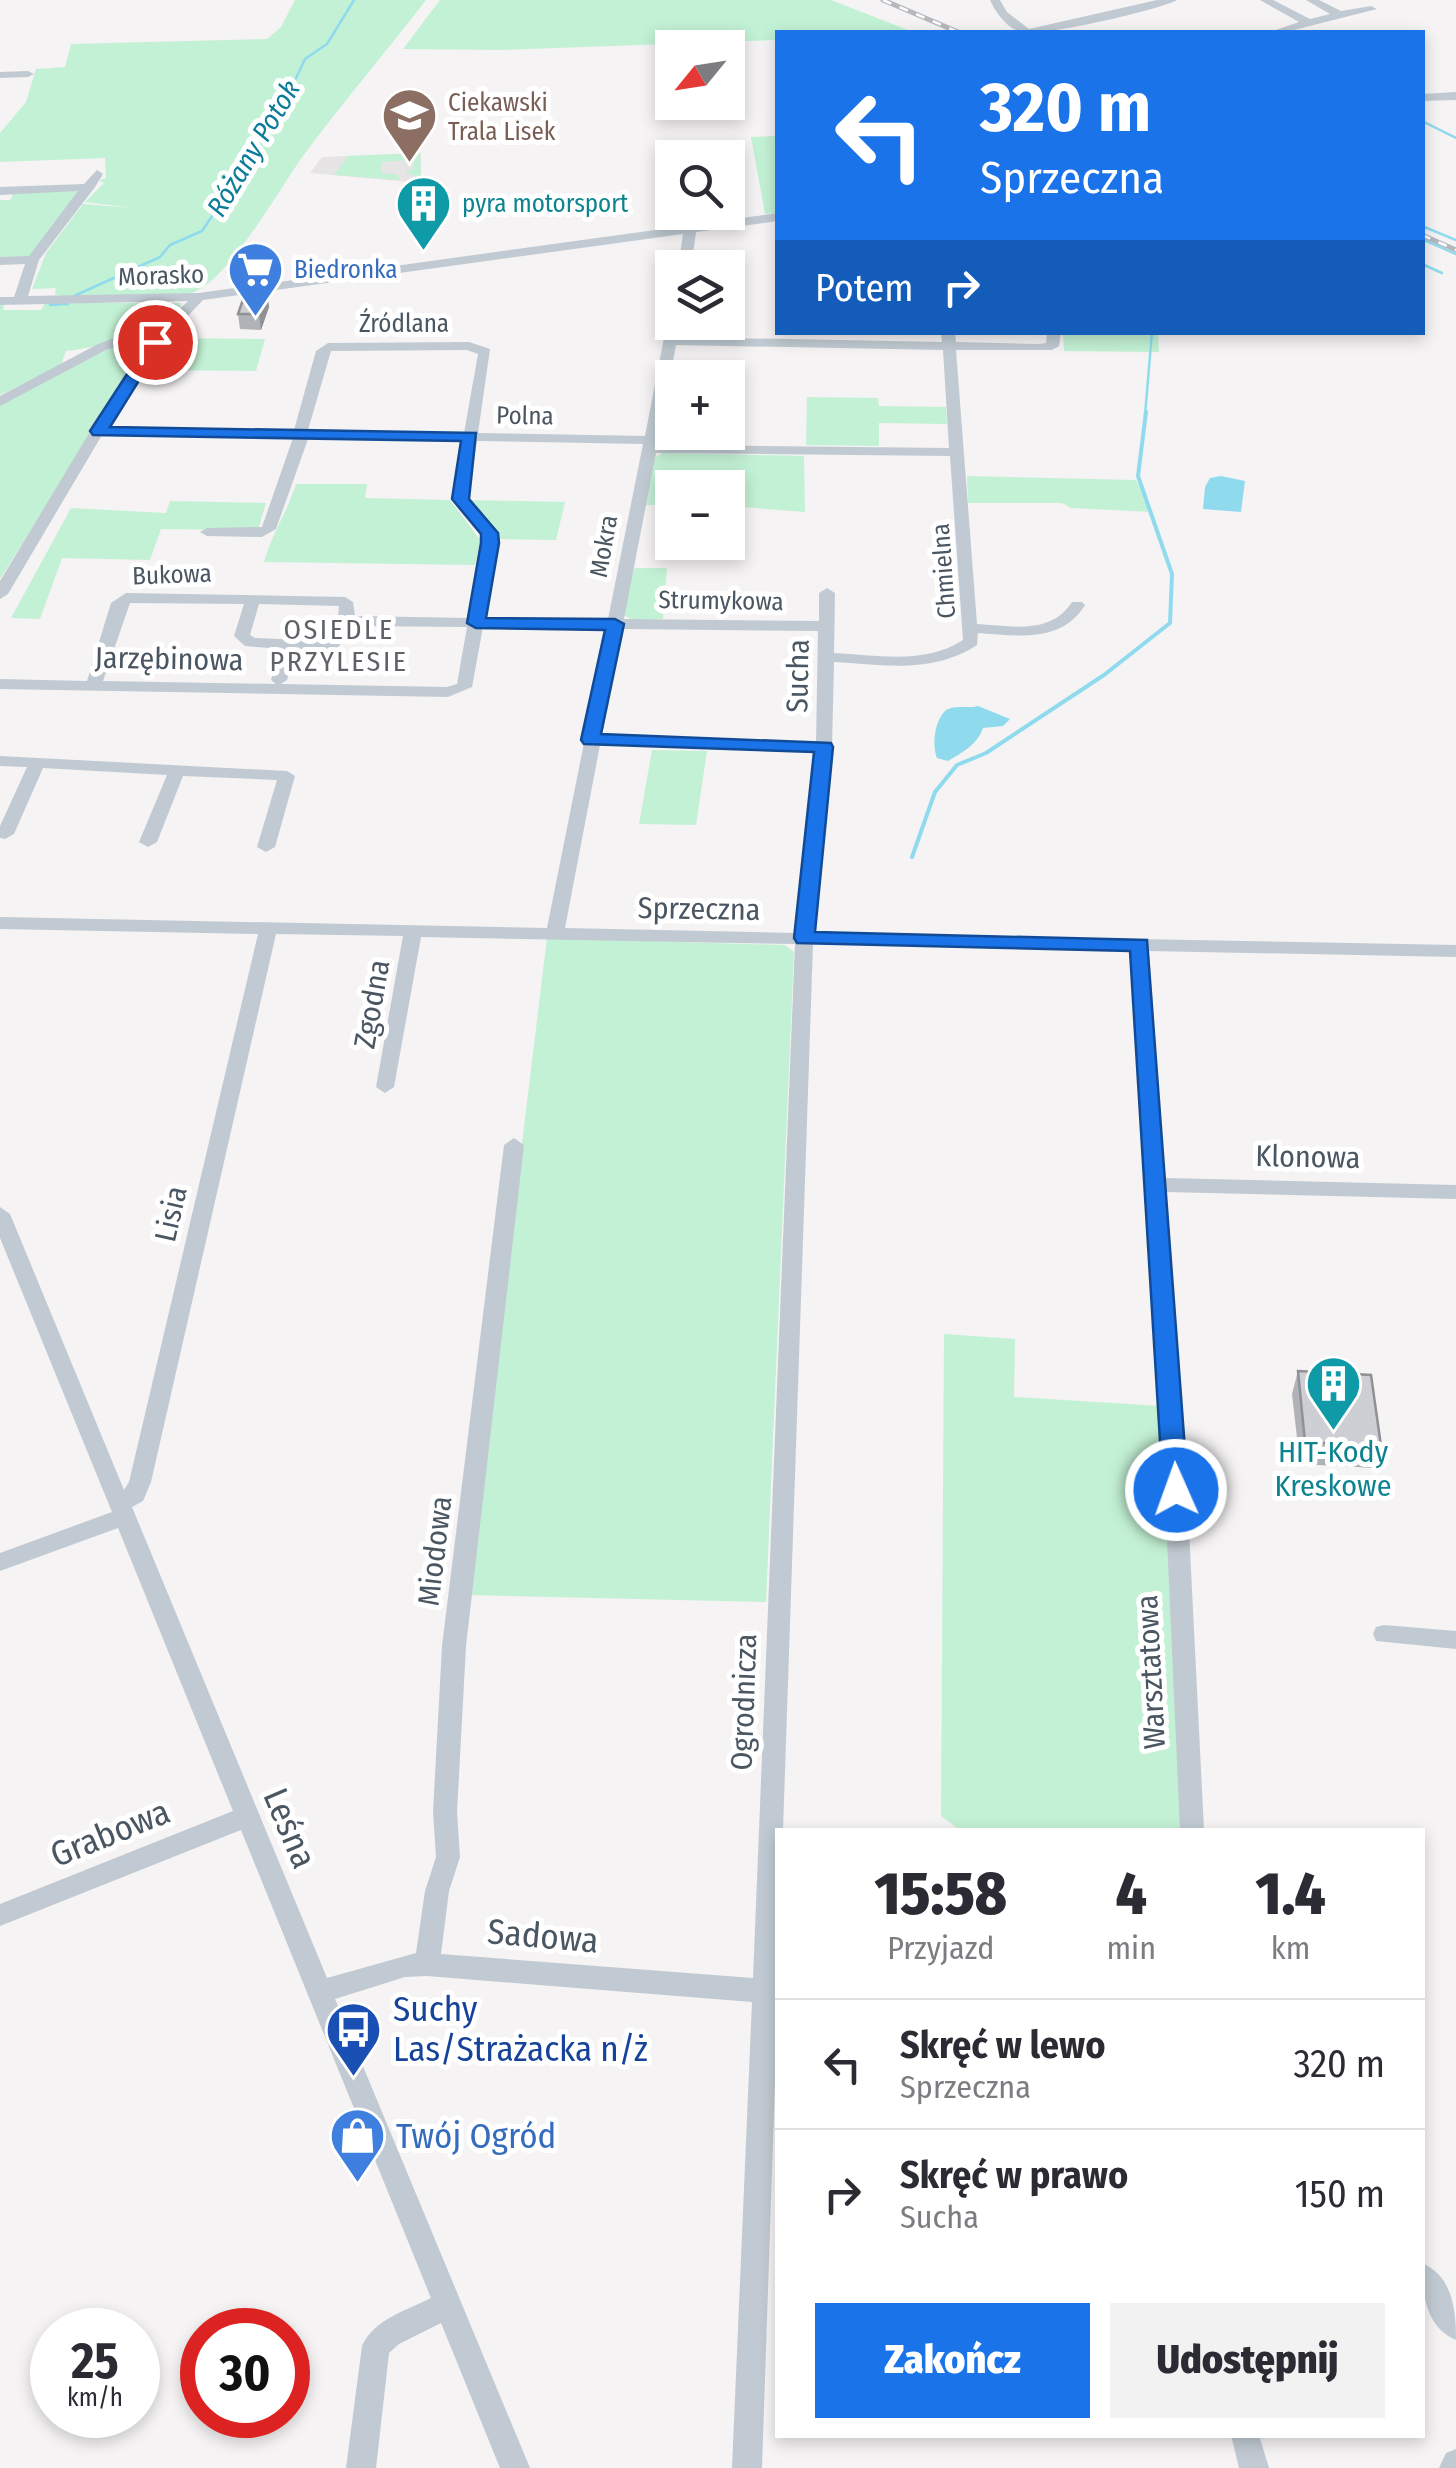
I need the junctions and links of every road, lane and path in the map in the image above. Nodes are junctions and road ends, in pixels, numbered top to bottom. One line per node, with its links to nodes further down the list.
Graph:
1 (996, 0): 8 (street)
2 (1172, 0): 9 (street)
3 (1265, 0): 7 (street)
4 (1311, 0): 6 (street)
5 (1371, 3): 6 (street)
6 (1340, 15): 7 (street)
7 (1309, 23): 10 (street)
8 (1025, 30)
9 (1037, 30)
10 (1282, 30)
11 (28, 74): 12 (street)
12 (0, 75)
13 (1456, 96): 14 (street)
14 (1425, 98)
15 (97, 174): 16 (street)
16 (89, 188): 17 (street); 22 (street)
17 (0, 191)
18 (775, 217): 19 (street, Morasko)
19 (745, 222)
20 (683, 230): 23 (street, Morasko)
21 (0, 260): 22 (street)
22 (33, 260): 25 (street)
23 (198, 298): 25 (street, Morasko); 26 (street)
24 (0, 300): 25 (street, Morasko)
25 (20, 300)
26 (165, 334): 31 (street); 32 (street)
27 (1054, 335): 28 (street)
28 (948, 339): 30 (street); 36 (street, Chmielna)
29 (671, 340): 30 (street, Mokra)
30 (670, 343): 35 (street, Mokra)
31 (0, 402)
32 (98, 431): 33 (street, Polna); 39 (street)
33 (300, 434): 34 (street, Polna); 34 (street, Źródlana); 37 (street)
34 (470, 437): 35 (street, Polna); 43 (street)
35 (650, 444): 36 (street, Polna); 44 (street, Mokra)
36 (956, 452): 46 (street, Chmielna)
37 (207, 532)
38 (827, 593): 45 (street, Sucha)
39 (0, 594)
40 (253, 600): 42 (street); 47 (street); 51 (street, Bukowa)
41 (1078, 605): 46 (street)
42 (346, 621): 43 (street, Strumykowa); 47 (street)
43 (476, 623): 44 (street, Strumykowa); 51 (street, Jarzębinowa)
44 (615, 624): 45 (street, Strumykowa); 52 (street, Mokra)
45 (826, 626): 48 (street, Sucha)
46 (970, 628): 48 (street, Chmielna)
47 (288, 644): 49 (street)
48 (826, 657): 53 (street, Sucha)
49 (279, 680)
50 (0, 684): 51 (street, Jarzębinowa)
51 (94, 685)
52 (591, 740): 53 (street); 63 (street, Mokra)
53 (824, 747): 64 (street, Sucha)
54 (0, 761): 55 (street)
55 (37, 763): 56 (street); 57 (street)
56 (177, 770): 58 (street); 59 (street)
57 (4, 834)
58 (148, 842)
59 (266, 847)
60 (0, 922): 61 (street, Sprzeczna)
61 (268, 928): 62 (street, Sprzeczna); 72 (street, Lisia)
62 (413, 931): 63 (street, Sprzeczna); 67 (street, Zgodna)
63 (555, 934): 64 (street, Sprzeczna)
64 (804, 938): 65 (street, Sprzeczna); 80 (street, Ogrodnicza)
65 (1140, 945): 66 (street, Sprzeczna); 69 (street, Warsztatowa)
66 (1456, 951)
67 (385, 1088)
68 (514, 1145): 79 (street, Miodowa)
69 (1158, 1185): 70 (street, Klonowa); 77 (street, Warsztatowa)
70 (1456, 1192)
71 (0, 1214): 72 (street, Leśna)
72 (122, 1511): 73 (street); 76 (street, Leśna)
73 (0, 1562)
74 (1384, 1634): 75 (street)
75 (1456, 1640)
76 (247, 1816): 78 (street, Grabowa); 81 (street, Leśna)
77 (1192, 1828)
78 (0, 1915)
79 (426, 1964): 80 (street, Sadowa); 81 (street, Sadowa)
80 (769, 1986): 88 (street, Ogrodnicza)
81 (320, 1992): 83 (street, Leśna)
82 (1425, 2281): 84 (street)
83 (448, 2305): 86 (street); 87 (street, Leśna)
84 (1456, 2326)
85 (1247, 2438): 89 (street)
86 (361, 2468)
87 (514, 2468)
88 (747, 2468)
89 (1254, 2468)

